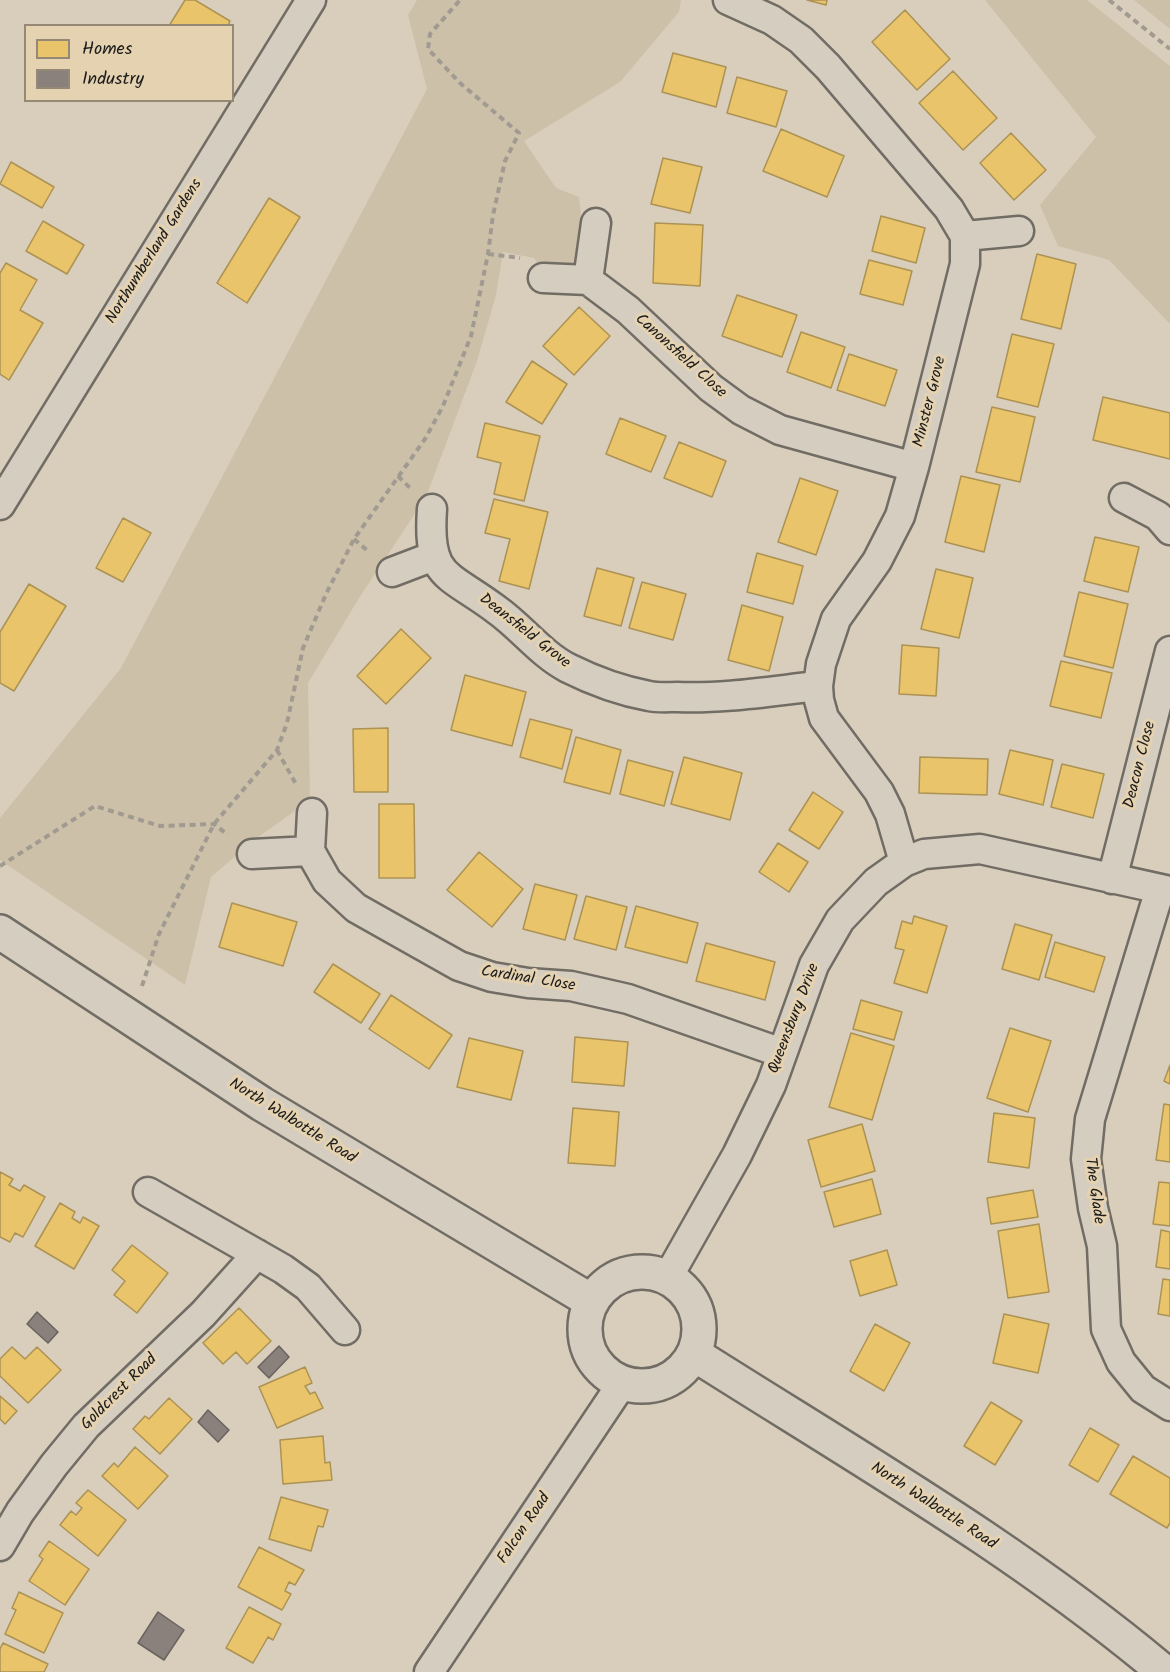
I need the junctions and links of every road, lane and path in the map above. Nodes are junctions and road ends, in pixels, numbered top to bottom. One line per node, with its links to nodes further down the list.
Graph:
1 (310, 0): 13 (street, Northumberland Gardens)
2 (460, 0): 20 (path)
3 (728, 0): 8 (street, Minster Grove)
4 (1109, 0): 5 (path)
5 (1170, 49)
6 (596, 223): 10 (street)
7 (1019, 231): 8 (street)
8 (964, 236): 11 (street, Minster Grove)
9 (543, 278): 10 (street)
10 (588, 280): 11 (street, Canonsfield Close)
11 (914, 467): 19 (street, Minster Grove)
12 (1124, 498): 15 (street)
13 (0, 505)
14 (432, 509): 16 (street)
15 (1170, 530)
16 (434, 556): 17 (street); 19 (street, Deansfield Grove)
17 (392, 572)
18 (1170, 651): 27 (street, Deacon Close)
19 (818, 686): 25 (street, Minster Grove)
20 (277, 750): 21 (path); 22 (path)
21 (312, 813): 23 (street)
22 (214, 824): 24 (path); 26 (path); 30 (path)
23 (310, 851): 24 (street); 31 (street, Cardinal Close)
24 (252, 854)
25 (904, 862): 27 (street, Queensbury Drive); 31 (street, Queensbury Drive)
26 (0, 866)
27 (1112, 879): 28 (street, Queensbury Drive)
28 (1165, 890): 39 (street, The Glade)
29 (0, 932): 30 (street, North Walbottle Road)
30 (129, 1017): 35 (street, North Walbottle Road)
31 (782, 1053): 34 (street, Queensbury Drive)
32 (148, 1191): 33 (street)
33 (257, 1254): 36 (street); 40 (street, Goldcrest Road)
34 (668, 1277): 35 (street); 37 (street)
35 (591, 1301): 38 (street)
36 (345, 1330)
37 (694, 1354): 38 (street); 42 (street, North Walbottle Road)
38 (621, 1385): 41 (street, Falcon Road)
39 (1170, 1407)
40 (0, 1546)
41 (429, 1672)
42 (1164, 1672)

